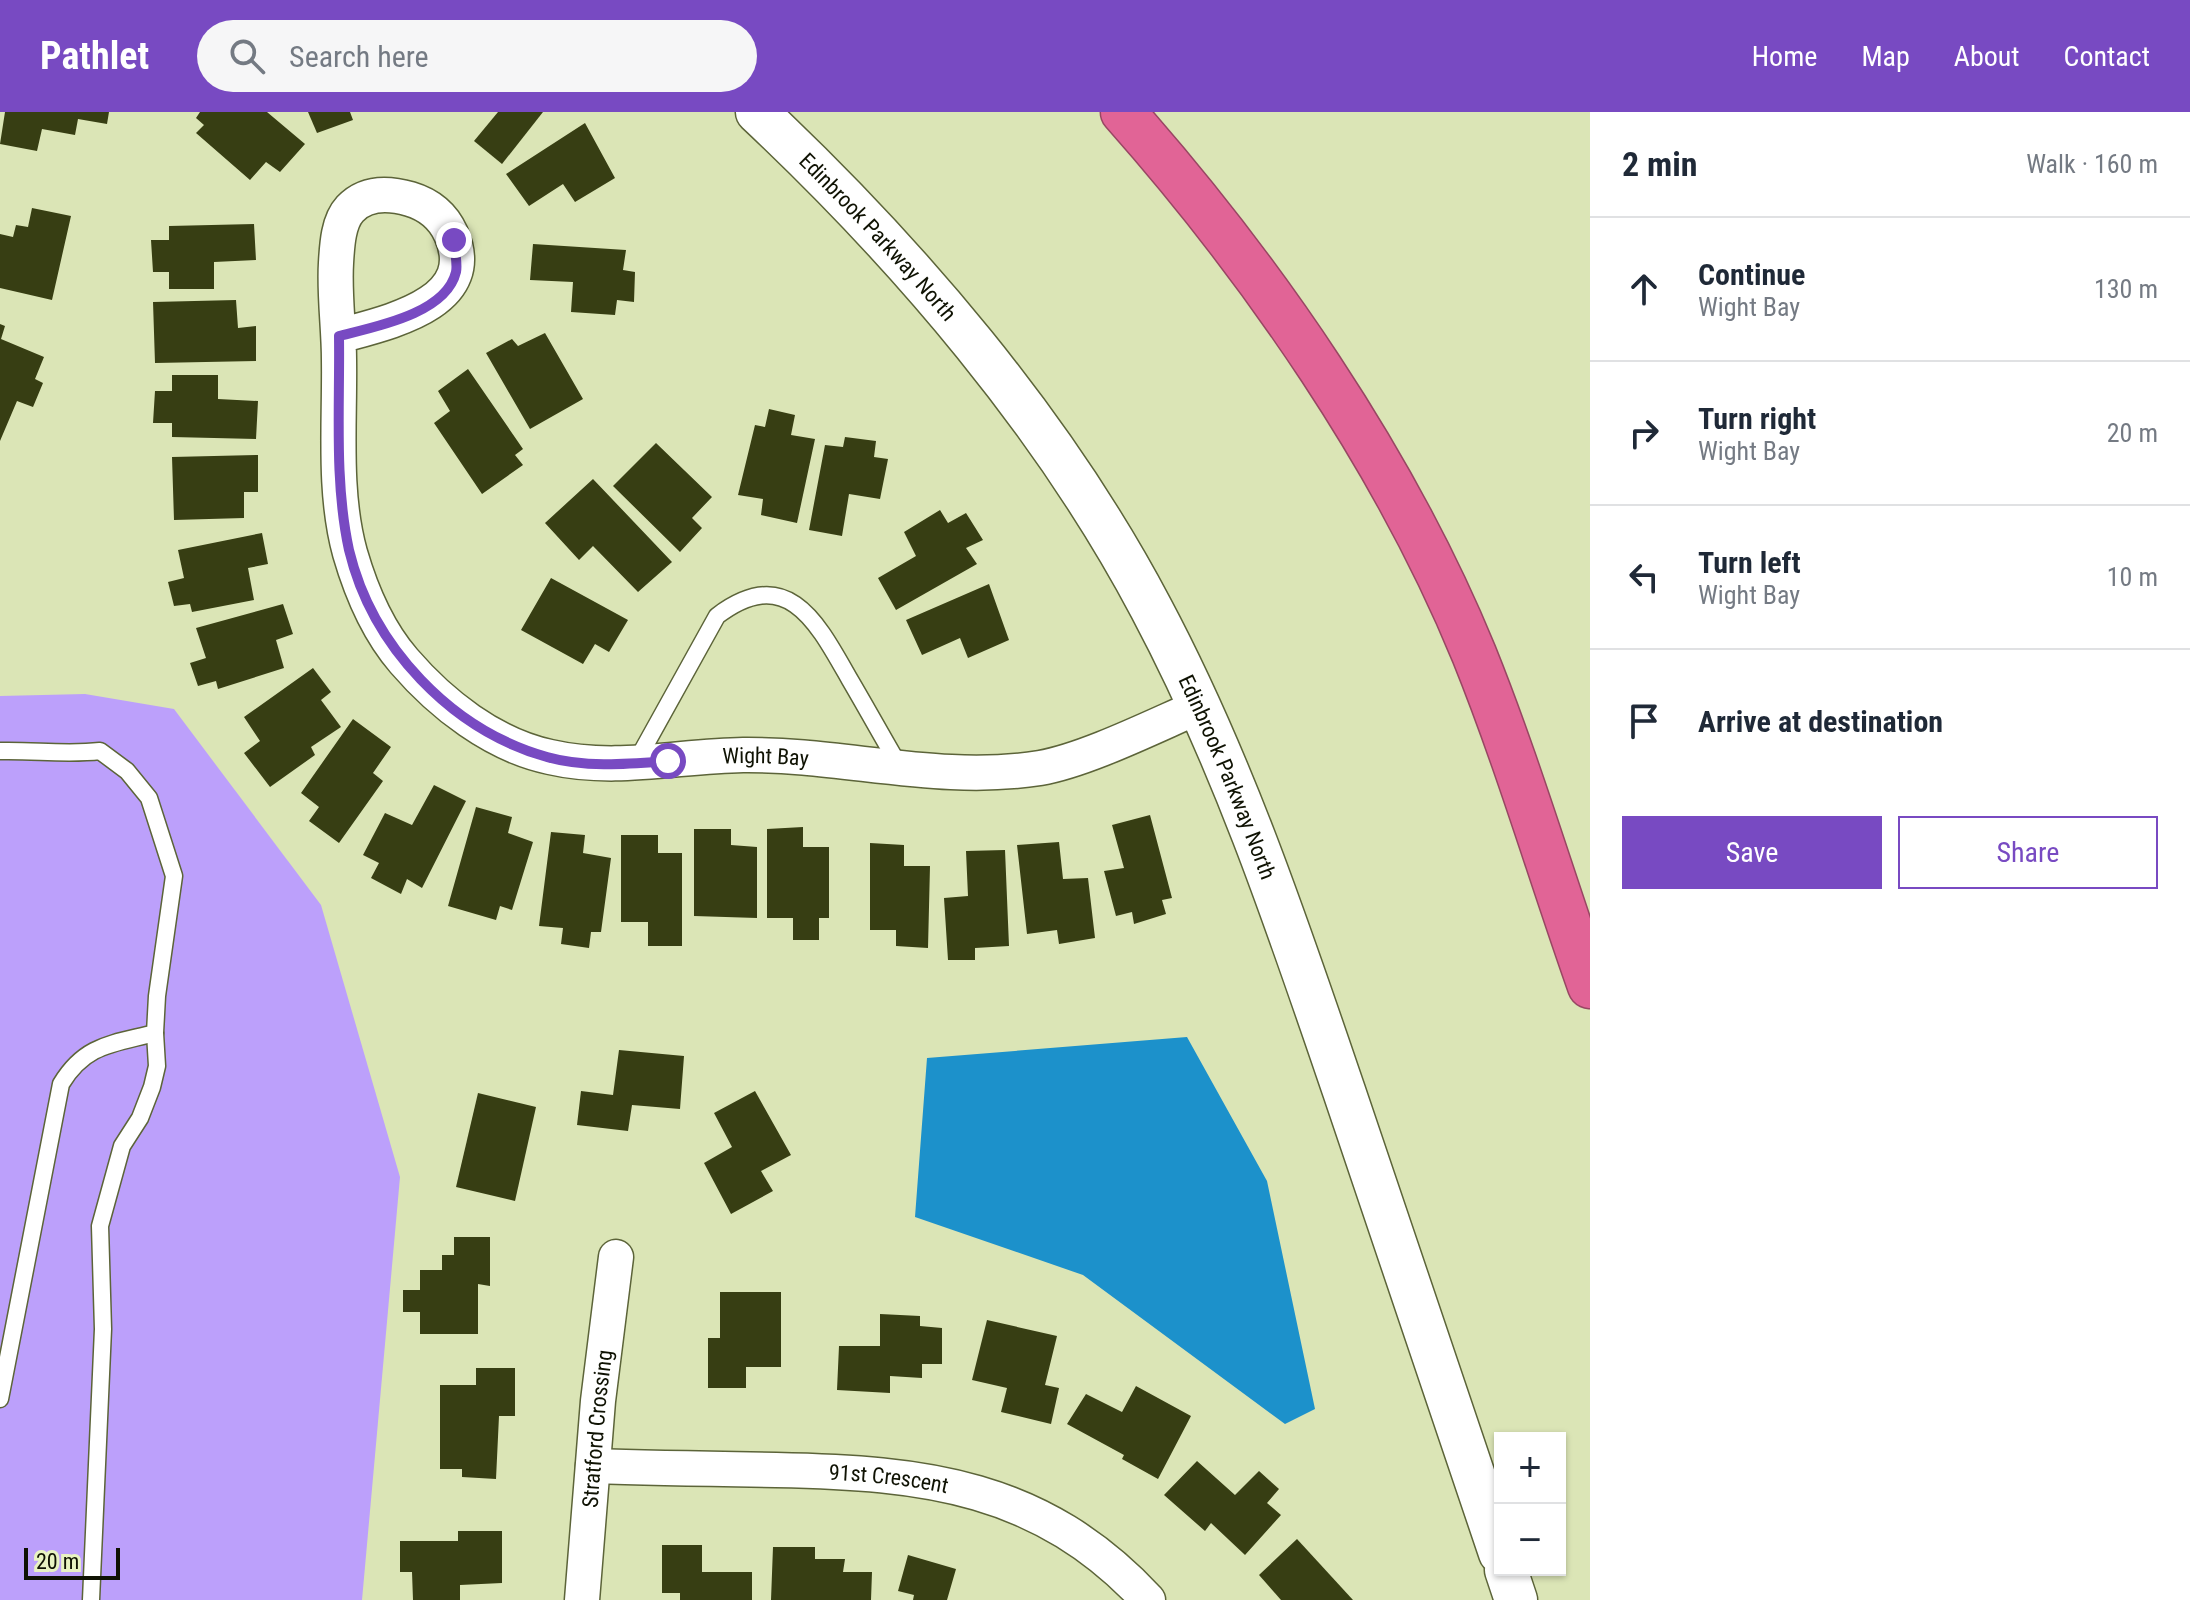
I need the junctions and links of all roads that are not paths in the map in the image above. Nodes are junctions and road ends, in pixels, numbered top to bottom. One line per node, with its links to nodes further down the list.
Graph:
1 (757, 112): 4 (street, Edinbrook Parkway North)
2 (1123, 112): 8 (highway)
3 (339, 336): 3 (street, Wight Bay); 6 (street, Wight Bay)
4 (1198, 707): 7 (street, Wight Bay); 13 (street, Edinbrook Parkway North)
5 (0, 751): 9 (lane)
6 (635, 764): 7 (street, Wight Bay); 7 (lane)
7 (901, 769)
8 (1590, 986)
9 (155, 1033): 11 (lane); 15 (lane)
10 (616, 1257): 12 (street, Stratford Crossing)
11 (0, 1399)
12 (593, 1466): 16 (street, Stratford Crossing); 17 (street, 91st Crescent)
13 (1494, 1535)
14 (1508, 1576): 18 (street)
15 (91, 1600)
16 (582, 1600)
17 (1148, 1600)
18 (1516, 1600)

